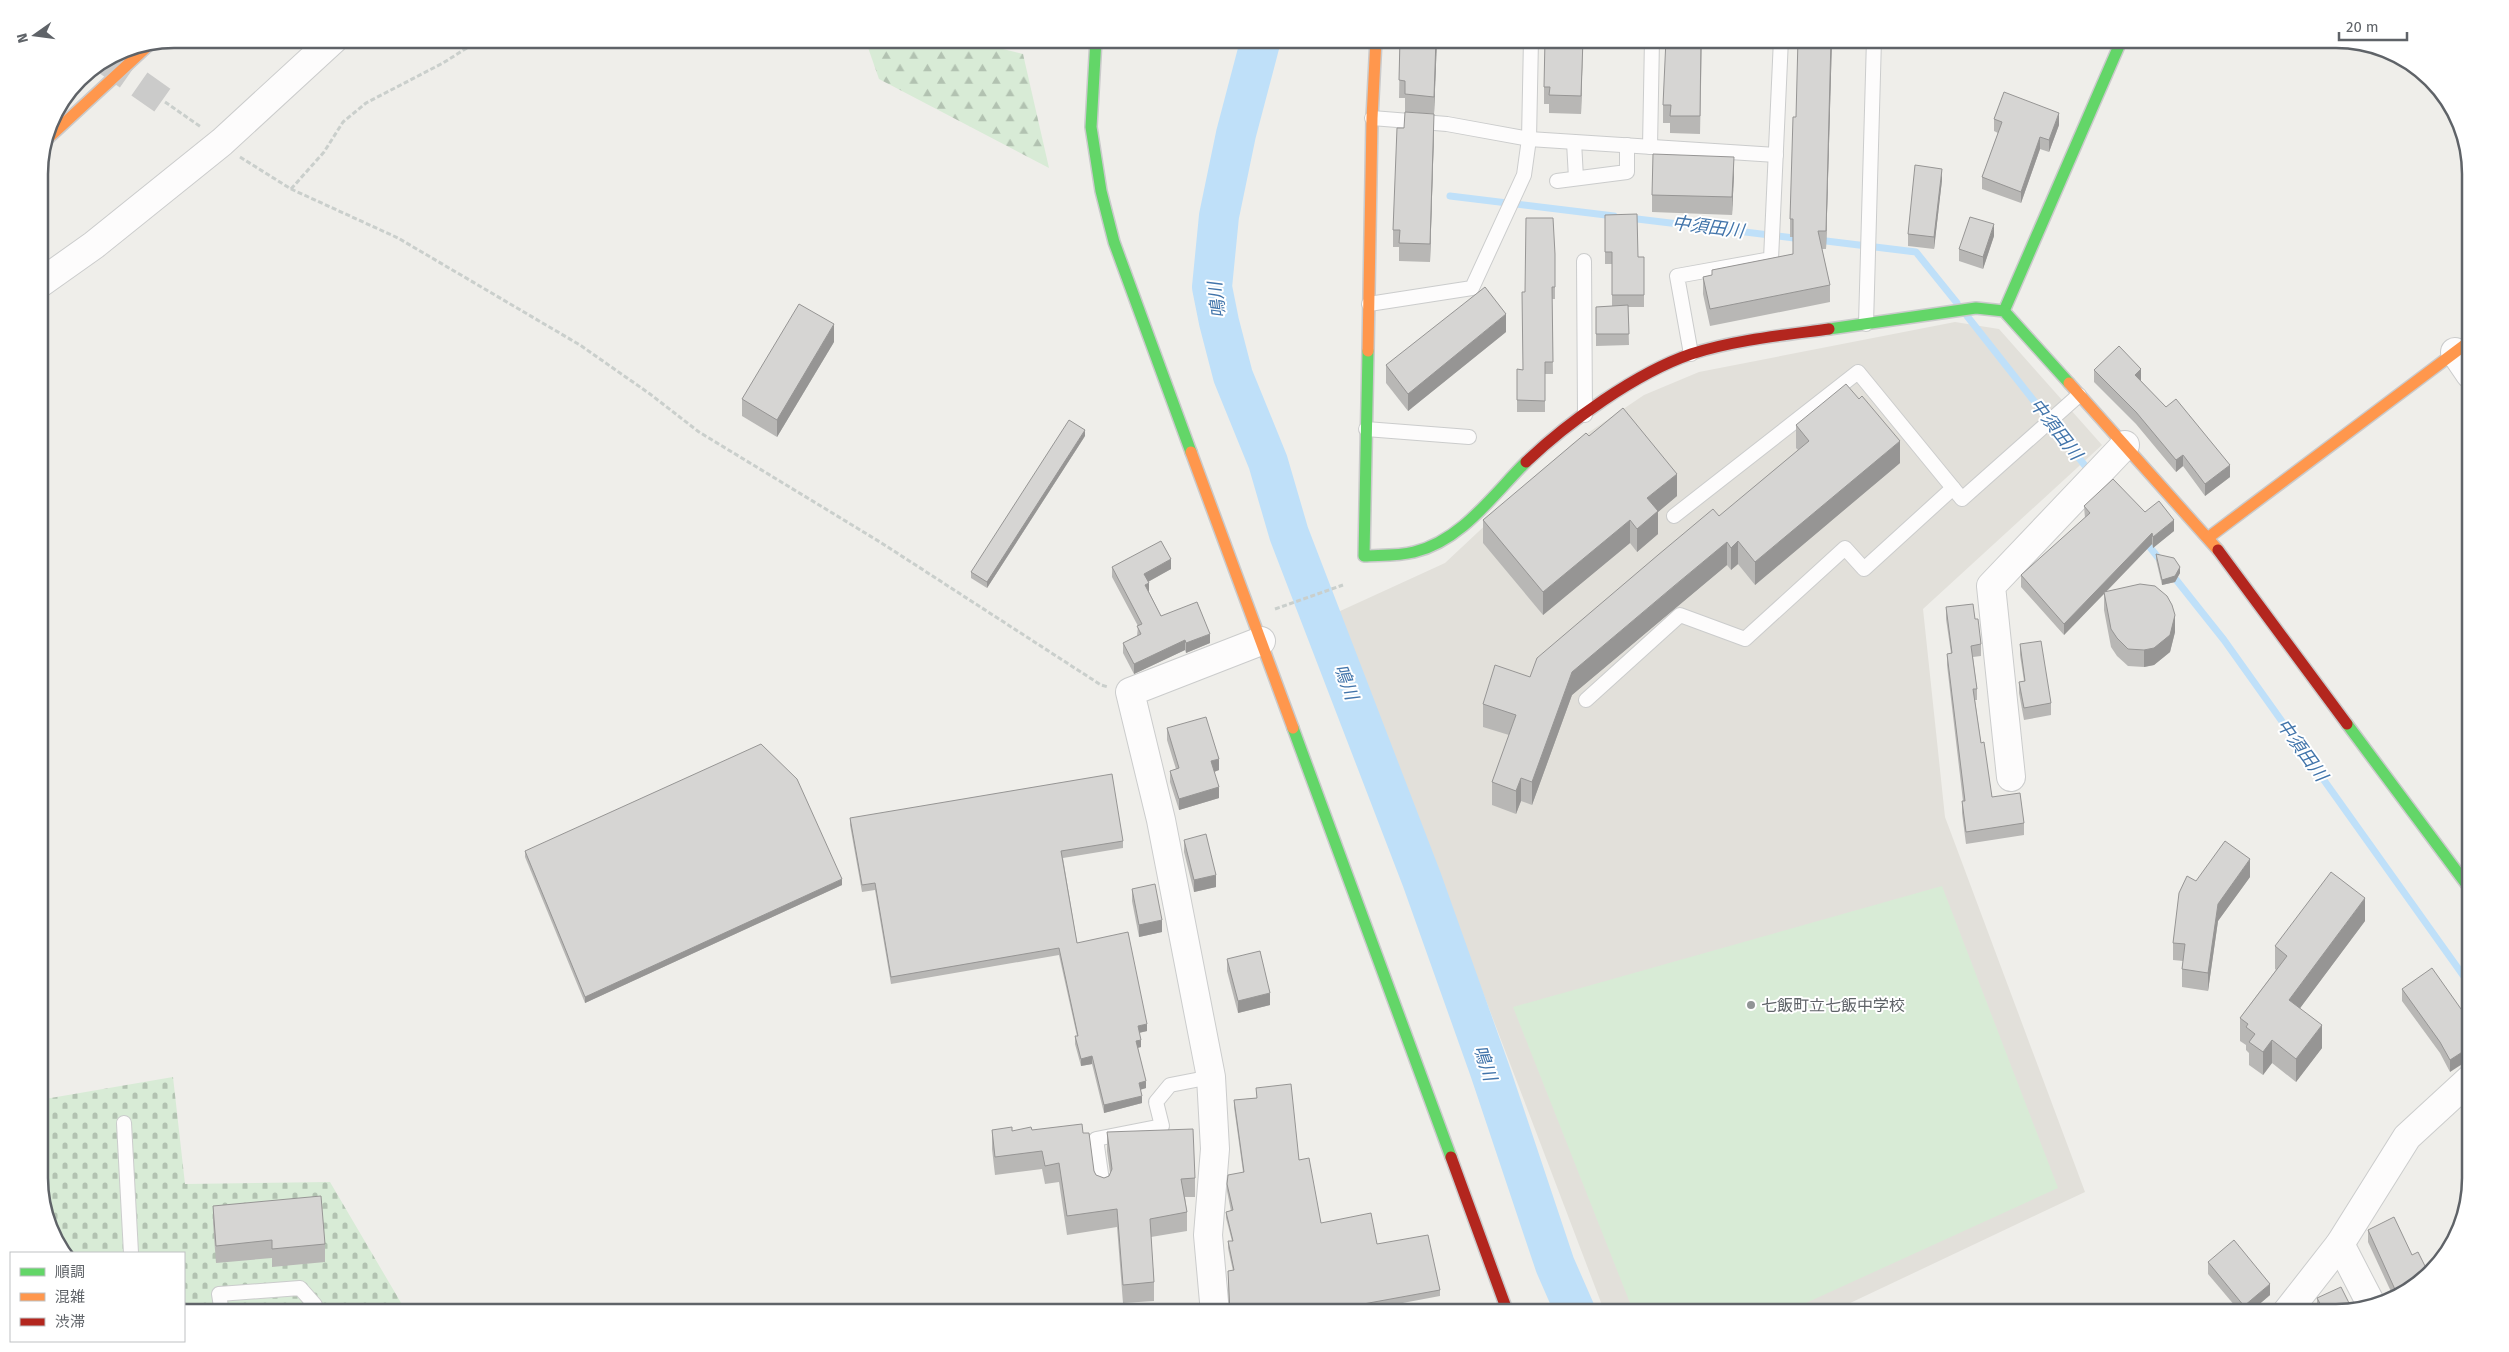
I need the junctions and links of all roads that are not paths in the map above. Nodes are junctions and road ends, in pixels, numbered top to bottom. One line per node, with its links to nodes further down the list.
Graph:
1 (324, 48): 20 (street)
2 (1095, 48): 34 (main road)
3 (1376, 48): 10 (main road)
4 (1530, 48): 12 (lane)
5 (1652, 48): 15 (lane)
6 (1780, 48): 16 (lane)
7 (1874, 48): 23 (lane)
8 (2118, 48): 22 (main road)
9 (141, 52): 11 (main road)
10 (1372, 118): 12 (lane); 21 (main road)
11 (55, 132)
12 (1529, 139): 13 (lane); 21 (lane)
13 (1574, 142): 14 (lane); 17 (lane)
14 (1627, 145): 15 (lane); 17 (lane)
15 (1650, 147): 16 (lane)
16 (1776, 155): 24 (lane)
17 (1576, 178): 18 (lane)
18 (1557, 180)
19 (1584, 261): 27 (lane)
20 (48, 278)
21 (1369, 304): 28 (main road)
22 (2004, 311): 23 (main road); 26 (main road)
23 (1866, 324): 24 (main road)
24 (1690, 354): 27 (main road)
25 (2461, 359): 33 (main road)
26 (2079, 395): 30 (main road); 31 (lane)
27 (1585, 414): 28 (main road)
28 (1366, 429): 29 (lane)
29 (1469, 437)
30 (2125, 445): 33 (main road); 36 (street)
31 (1953, 488): 32 (lane); 35 (lane)
32 (1674, 516)
33 (2209, 537): 37 (main road)
34 (1261, 641): 38 (street); 48 (main road)
35 (1586, 700)
36 (2011, 777)
37 (2462, 878)
38 (1211, 1077): 41 (lane); 47 (street)
39 (2462, 1086): 42 (street)
40 (124, 1124): 43 (lane)
41 (1103, 1188)
42 (2340, 1244): 44 (street); 49 (street)
43 (131, 1252)
44 (2369, 1300)
45 (221, 1304): 46 (lane)
46 (314, 1304)
47 (1214, 1304)
48 (1505, 1304)
49 (2296, 1304)

